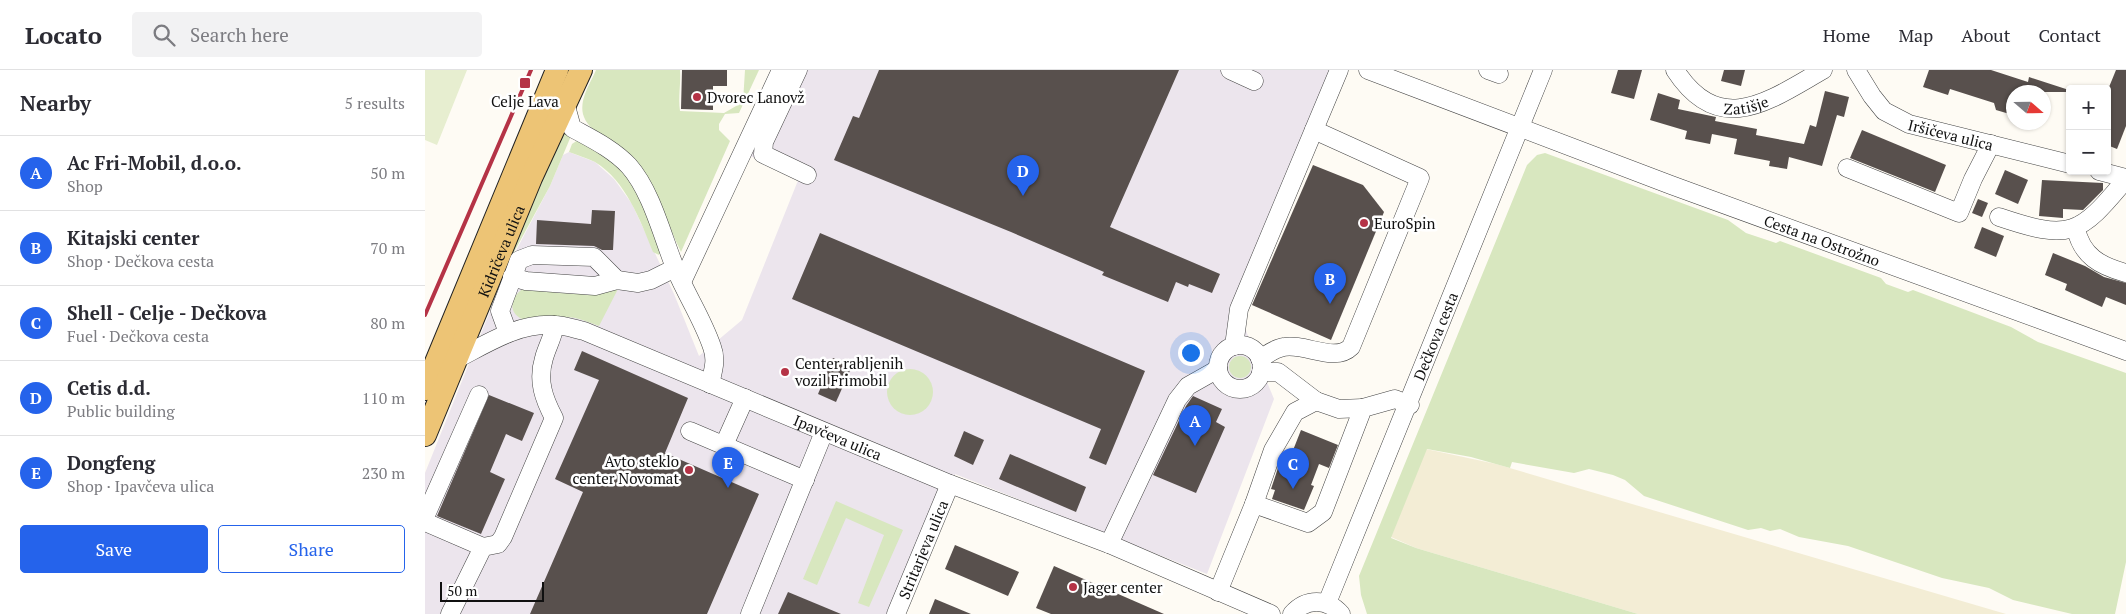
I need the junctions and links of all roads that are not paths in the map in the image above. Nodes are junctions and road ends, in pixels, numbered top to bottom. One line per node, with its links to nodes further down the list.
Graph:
1 (557, 70): 36 (main road, Kidričeva ulica)
2 (581, 70): 13 (main road, Kidričeva ulica)
3 (798, 70): 19 (street)
4 (1230, 70): 12 (street)
5 (1339, 70): 15 (street)
6 (1368, 70): 14 (street, Cesta na Ostrožno)
7 (1543, 70): 14 (street, Dečkova cesta)
8 (1675, 70): 9 (street, Zatišje)
9 (1823, 70)
10 (1856, 70): 16 (street, Iršičeva ulica)
11 (781, 71): 25 (street)
12 (1254, 80)
13 (566, 106): 25 (street); 32 (main road, Kidričeva ulica)
14 (1518, 128): 31 (street, Cesta na Ostrožno); 40 (street, Dečkova cesta)
15 (1314, 130): 30 (street); 33 (street)
16 (1991, 144): 17 (street, Iršičeva ulica); 18 (street)
17 (2066, 163)
18 (1847, 168)
19 (807, 175)
20 (2111, 175): 21 (street)
21 (2126, 179): 23 (street)
22 (1999, 217): 23 (street)
23 (2076, 229): 24 (street)
24 (2126, 272)
25 (679, 275): 27 (street); 35 (street)
26 (512, 277): 27 (street); 27 (street); 29 (street)
27 (617, 280)
28 (555, 325): 29 (street, Ipavčeva ulica); 35 (street, Ipavčeva ulica); 52 (street)
29 (508, 333): 32 (street, Ipavčeva ulica)
30 (1234, 346): 33 (street); 34 (street)
31 (2126, 351)
32 (457, 359): 44 (main road, Kidričeva ulica)
33 (1260, 365): 34 (street); 39 (street)
34 (1218, 369): 51 (street)
35 (710, 384): 38 (street, Ipavčeva ulica)
36 (425, 389)
37 (479, 395): 49 (street)
38 (745, 398): 43 (street, Ipavčeva ulica); 45 (street)
39 (1316, 401): 41 (street); 48 (street)
40 (1410, 405): 41 (street); 54 (street, Dečkova cesta)
41 (1363, 408): 48 (street)
42 (690, 431): 45 (street)
43 (824, 432): 46 (street); 47 (street, Ipavčeva ulica)
44 (425, 435)
45 (724, 445): 46 (street)
46 (805, 480): 56 (street)
47 (950, 484): 51 (street, Ipavčeva ulica); 57 (street, Stritarjeva ulica)
48 (1254, 504): 53 (street)
49 (425, 517)
50 (425, 522): 52 (street)
51 (1109, 544): 53 (street, Ipavčeva ulica)
52 (483, 547): 55 (street)
53 (1218, 592): 58 (street, Ipavčeva ulica)
54 (1334, 609): 59 (street)
55 (450, 614)
56 (750, 614)
57 (896, 614)
58 (1271, 614)
59 (1292, 614)

